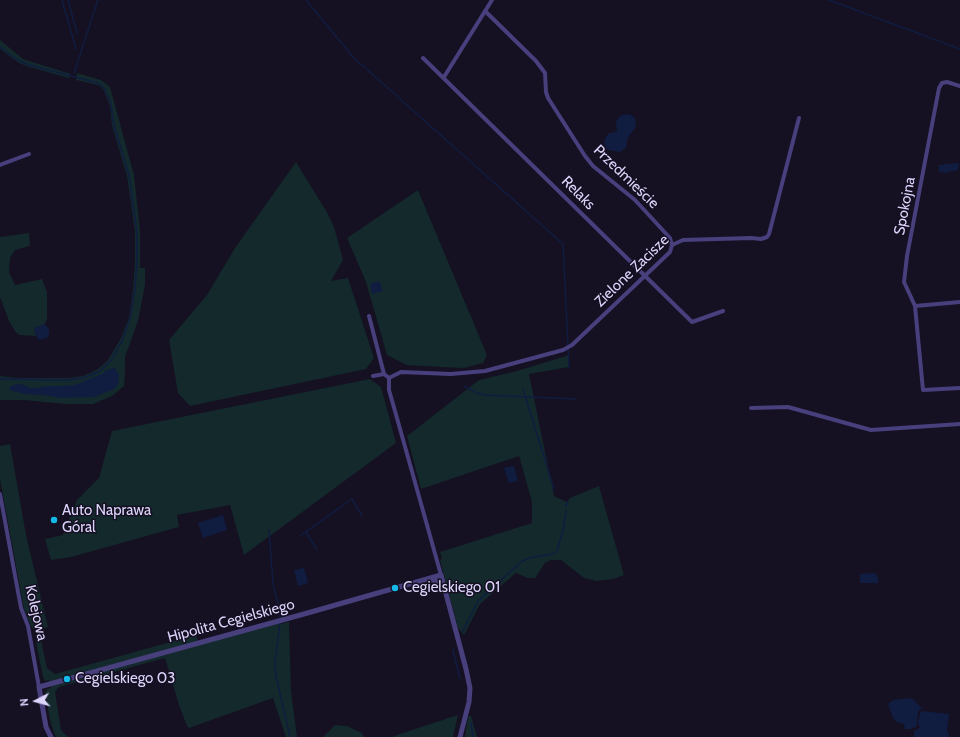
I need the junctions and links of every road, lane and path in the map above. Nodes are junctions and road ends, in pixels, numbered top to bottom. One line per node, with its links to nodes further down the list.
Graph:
1 (492, 0): 2 (street)
2 (485, 11): 4 (street); 9 (street, Przedmieście)
3 (423, 58): 4 (street, Relaks)
4 (444, 77): 10 (street, Relaks)
5 (960, 86): 12 (street, Spokojna)
6 (799, 118): 9 (street, Zielone Zacisze)
7 (29, 154): 8 (street)
8 (0, 165)
9 (672, 245): 10 (street, Zielone Zacisze)
10 (645, 276): 13 (street, Relaks); 17 (street, Zielone Zacisze)
11 (960, 302): 12 (street)
12 (915, 306): 18 (street)
13 (723, 311)
14 (369, 316): 15 (street)
15 (384, 374): 16 (street); 17 (street)
16 (373, 376)
17 (390, 378): 22 (street)
18 (960, 388)
19 (751, 408): 20 (street)
20 (960, 424)
21 (0, 494): 25 (street, Kolejowa)
22 (441, 575): 23 (street, Hipolita Cegielskiego); 24 (street)
23 (430, 578): 24 (street); 25 (street, Hipolita Cegielskiego)
24 (443, 584): 27 (street)
25 (39, 687): 26 (street, Kolejowa)
26 (51, 737)
27 (460, 737)

